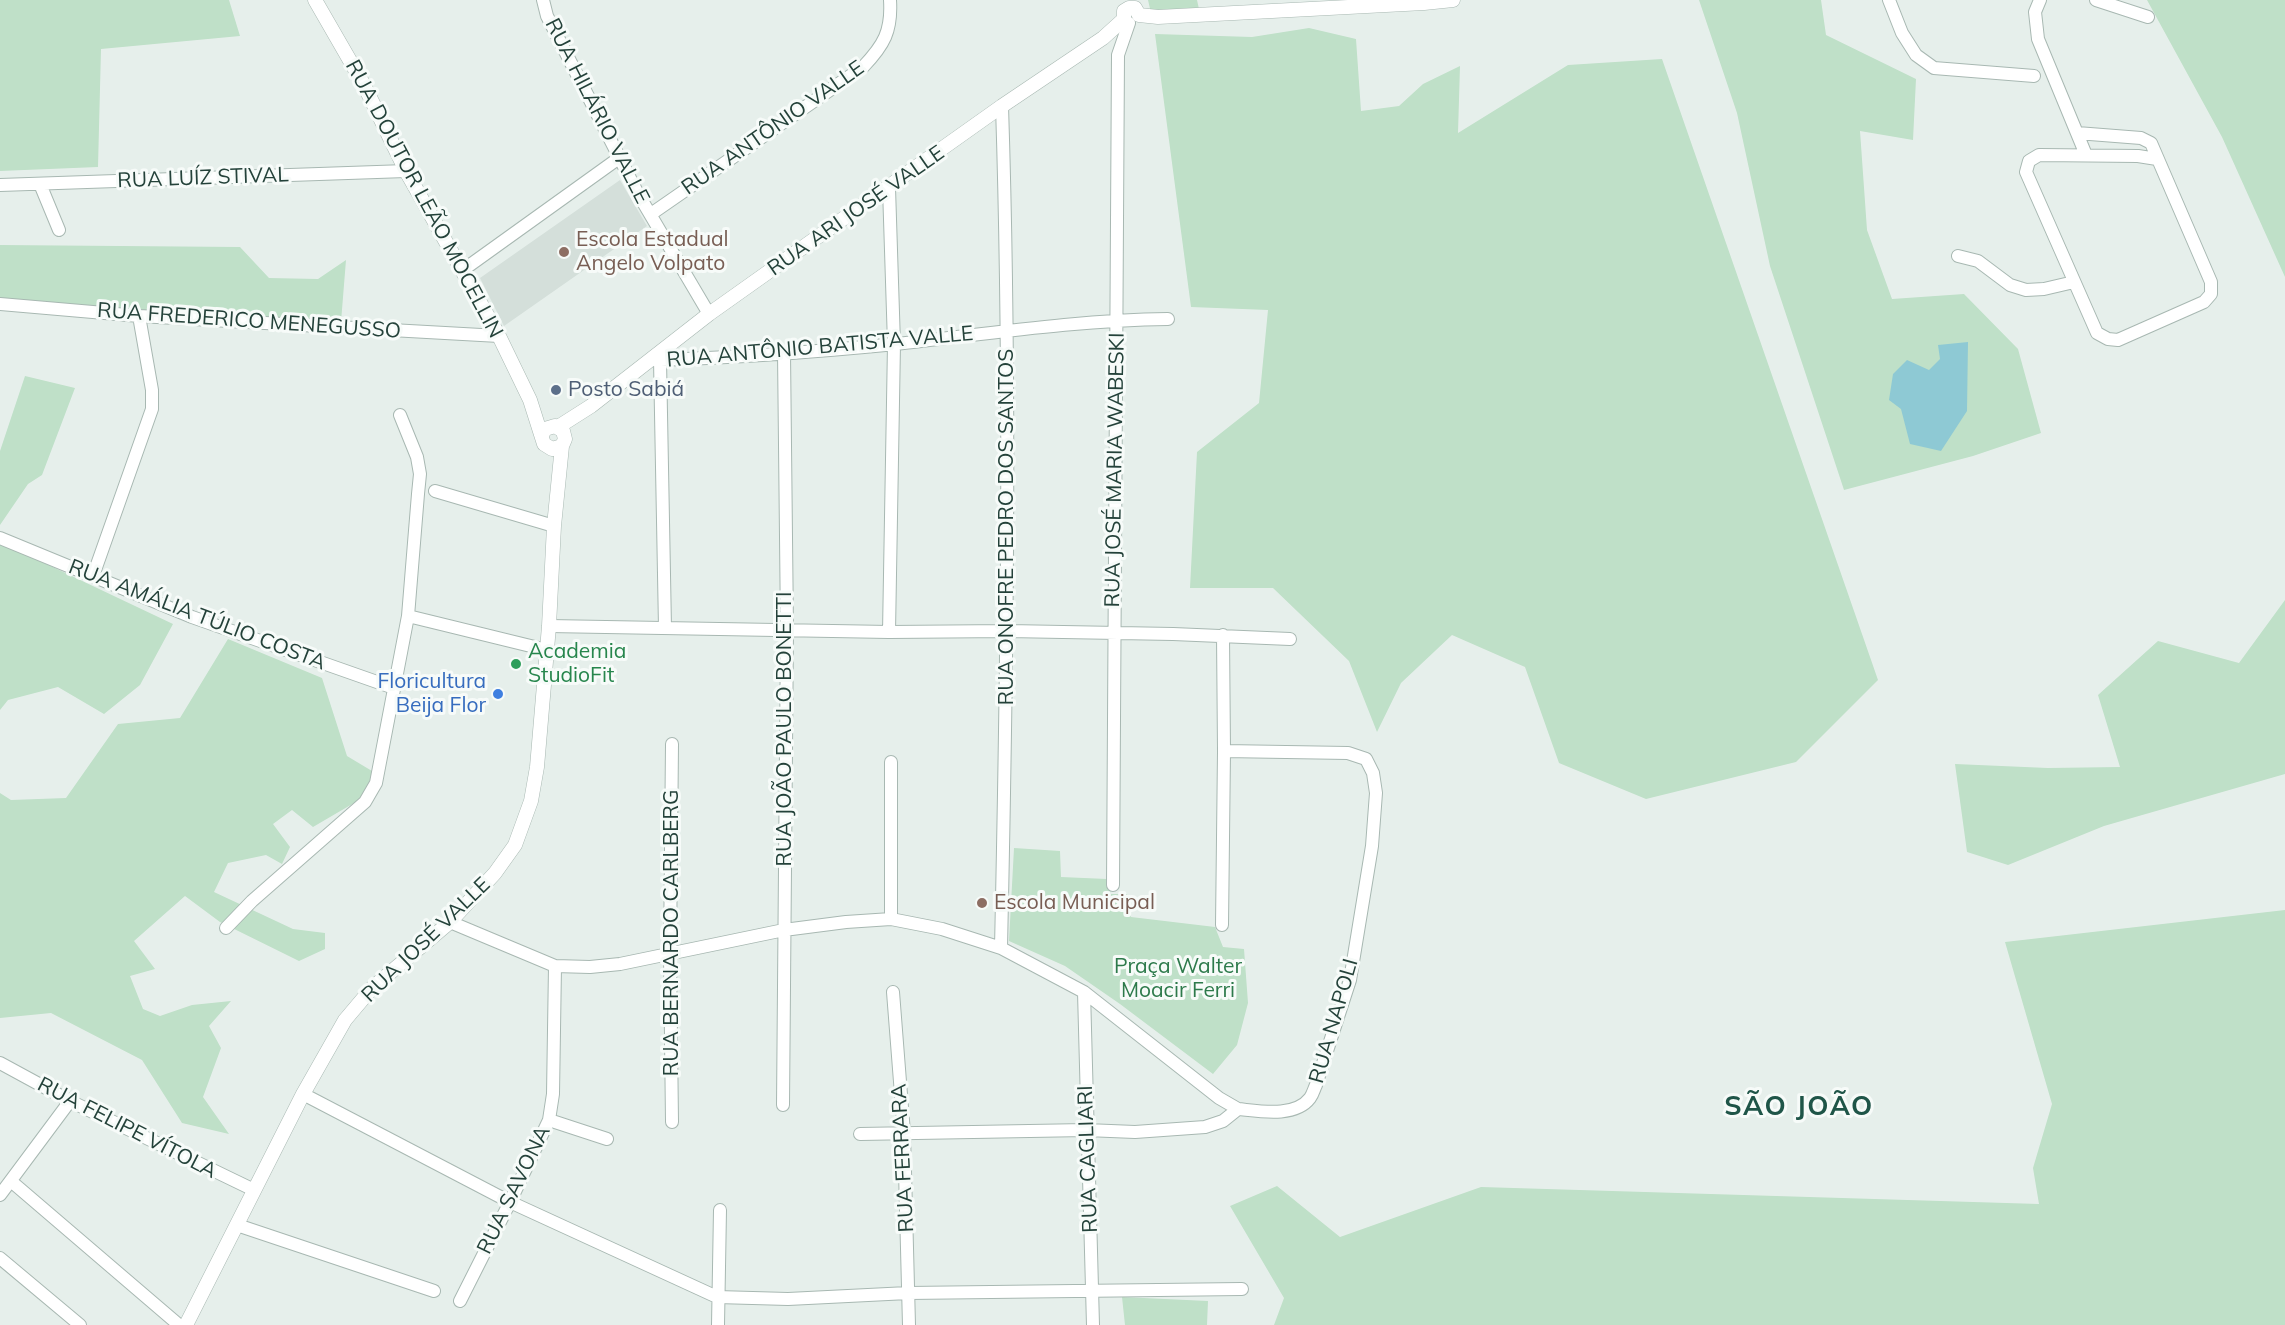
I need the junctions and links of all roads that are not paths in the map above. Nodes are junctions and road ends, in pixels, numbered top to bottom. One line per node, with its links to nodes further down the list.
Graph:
1 (315, 0): 20 (street, RUA DOUTOR LEÃO MOCELLIN)
2 (543, 0): 18 (street, RUA HILÁRIO VALLE)
3 (890, 0): 24 (street, RUA ANTÔNIO VALLE)
4 (1453, 0): 8 (street)
5 (1889, 0): 14 (street)
6 (2040, 0): 16 (street)
7 (2096, 0): 11 (street)
8 (1424, 2): 9 (street)
9 (1366, 3): 10 (street)
10 (1130, 10): 12 (street, RUA ARI JOSÉ VALLE); 13 (street, RUA JOSÉ MARIA WABESKI)
11 (2148, 17)
12 (1103, 38): 13 (street); 15 (street, RUA ARI JOSÉ VALLE)
13 (1118, 55): 33 (street, RUA JOSÉ MARIA WABESKI)
14 (2034, 75)
15 (1002, 106): 23 (street, RUA ARI JOSÉ VALLE); 34 (street, RUA ONOFRE PEDRO DOS SANTOS)
16 (2077, 133): 17 (street); 19 (street)
17 (2086, 155): 19 (street); 28 (street)
18 (619, 158): 24 (street, RUA HILÁRIO VALLE); 27 (street)
19 (2157, 159): 28 (street)
20 (406, 171): 21 (street, RUA LUÍZ STIVAL); 27 (street, RUA DOUTOR LEÃO MOCELLIN)
21 (40, 184): 22 (street, RUA LUÍZ STIVAL); 25 (street)
22 (0, 185)
23 (889, 188): 30 (street, RUA ARI JOSÉ VALLE); 36 (street)
24 (651, 214): 30 (street, RUA HILÁRIO VALLE)
25 (59, 230)
26 (1958, 256): 28 (street)
27 (463, 270): 35 (street, RUA DOUTOR LEÃO MOCELLIN)
28 (2074, 282)
29 (0, 304): 31 (street, RUA FREDERICO MENEGUSSO)
30 (709, 314): 38 (street, RUA ARI JOSÉ VALLE)
31 (139, 316): 35 (street, RUA FREDERICO MENEGUSSO); 44 (street)
32 (1168, 319): 33 (street, RUA ANTÔNIO BATISTA VALLE)
33 (1117, 320): 34 (street, RUA ANTÔNIO BATISTA VALLE); 51 (street, RUA JOSÉ MARIA WABESKI)
34 (1008, 331): 36 (street, RUA ANTÔNIO BATISTA VALLE); 49 (street, RUA ONOFRE PEDRO DOS SANTOS)
35 (499, 336): 40 (street, RUA DOUTOR LEÃO MOCELLIN)
36 (894, 344): 37 (street, RUA ANTÔNIO BATISTA VALLE); 50 (street)
37 (784, 353): 38 (street, RUA ANTÔNIO BATISTA VALLE); 48 (street, RUA JOÃO PAULO BONETTI)
38 (655, 360): 40 (street, RUA ARI JOSÉ VALLE); 47 (street)
39 (400, 415): 45 (street)
40 (554, 436): 42 (street, RUA JOSÉ VALLE)
41 (435, 491): 42 (street)
42 (554, 526): 46 (street, RUA JOSÉ VALLE)
43 (0, 538): 44 (street, RUA AMÁLIA TÚLIO COSTA)
44 (93, 576): 55 (street, RUA AMÁLIA TÚLIO COSTA)
45 (408, 616): 54 (street); 55 (street)
46 (549, 626): 47 (street); 54 (street, RUA JOSÉ VALLE)
47 (665, 628): 48 (street)
48 (787, 629): 50 (street); 64 (street, RUA JOÃO PAULO BONETTI)
49 (1008, 631): 50 (street); 51 (street); 65 (street, RUA ONOFRE PEDRO DOS SANTOS)
50 (889, 632)
51 (1113, 633): 52 (street); 59 (street, RUA JOSÉ MARIA WABESKI)
52 (1223, 635): 53 (street); 57 (street)
53 (1290, 639)
54 (547, 650): 61 (street, RUA JOSÉ VALLE)
55 (394, 688): 63 (street)
56 (672, 744): 66 (street, RUA BERNARDO CARLBERG)
57 (1224, 751): 62 (street); 74 (street, RUA NAPOLI)
58 (891, 762): 60 (street)
59 (1113, 885)
60 (891, 919): 64 (street); 65 (street)
61 (450, 922): 67 (street); 71 (street, RUA JOSÉ VALLE)
62 (1222, 925)
63 (226, 928)
64 (784, 930): 66 (street); 73 (street, RUA JOÃO PAULO BONETTI)
65 (1000, 948): 69 (street)
66 (670, 954): 67 (street); 76 (street, RUA BERNARDO CARLBERG)
67 (555, 966): 75 (street, RUA SAVONA)
68 (893, 992): 78 (street, RUA FERRARA)
69 (1084, 992): 74 (street); 77 (street, RUA CAGLIARI)
70 (0, 1063): 72 (street, RUA FELIPE VÍTOLA)
71 (303, 1094): 82 (street, RUA JOSÉ VALLE); 84 (street)
72 (70, 1101): 81 (street); 82 (street, RUA FELIPE VÍTOLA)
73 (783, 1105)
74 (1238, 1109): 77 (street)
75 (549, 1120): 80 (street); 84 (street, RUA SAVONA)
76 (672, 1122)
77 (1086, 1130): 78 (street); 90 (street, RUA CAGLIARI)
78 (904, 1133): 79 (street); 91 (street, RUA FERRARA)
79 (860, 1134)
80 (607, 1139)
81 (12, 1182): 83 (street); 95 (street)
82 (254, 1190): 86 (street, RUA JOSÉ VALLE)
83 (0, 1195)
84 (510, 1202): 92 (street); 93 (street, RUA SAVONA)
85 (720, 1210): 92 (street)
86 (237, 1225): 89 (street); 96 (street, RUA JOSÉ VALLE)
87 (0, 1258): 94 (street)
88 (1242, 1289): 90 (street)
89 (434, 1291)
90 (1093, 1291): 91 (street); 99 (street, RUA CAGLIARI)
91 (908, 1293): 92 (street); 98 (street, RUA FERRARA)
92 (717, 1297): 97 (street)
93 (460, 1300)
94 (80, 1325)
95 (179, 1325)
96 (186, 1325)
97 (718, 1325)
98 (909, 1325)
99 (1093, 1325)

